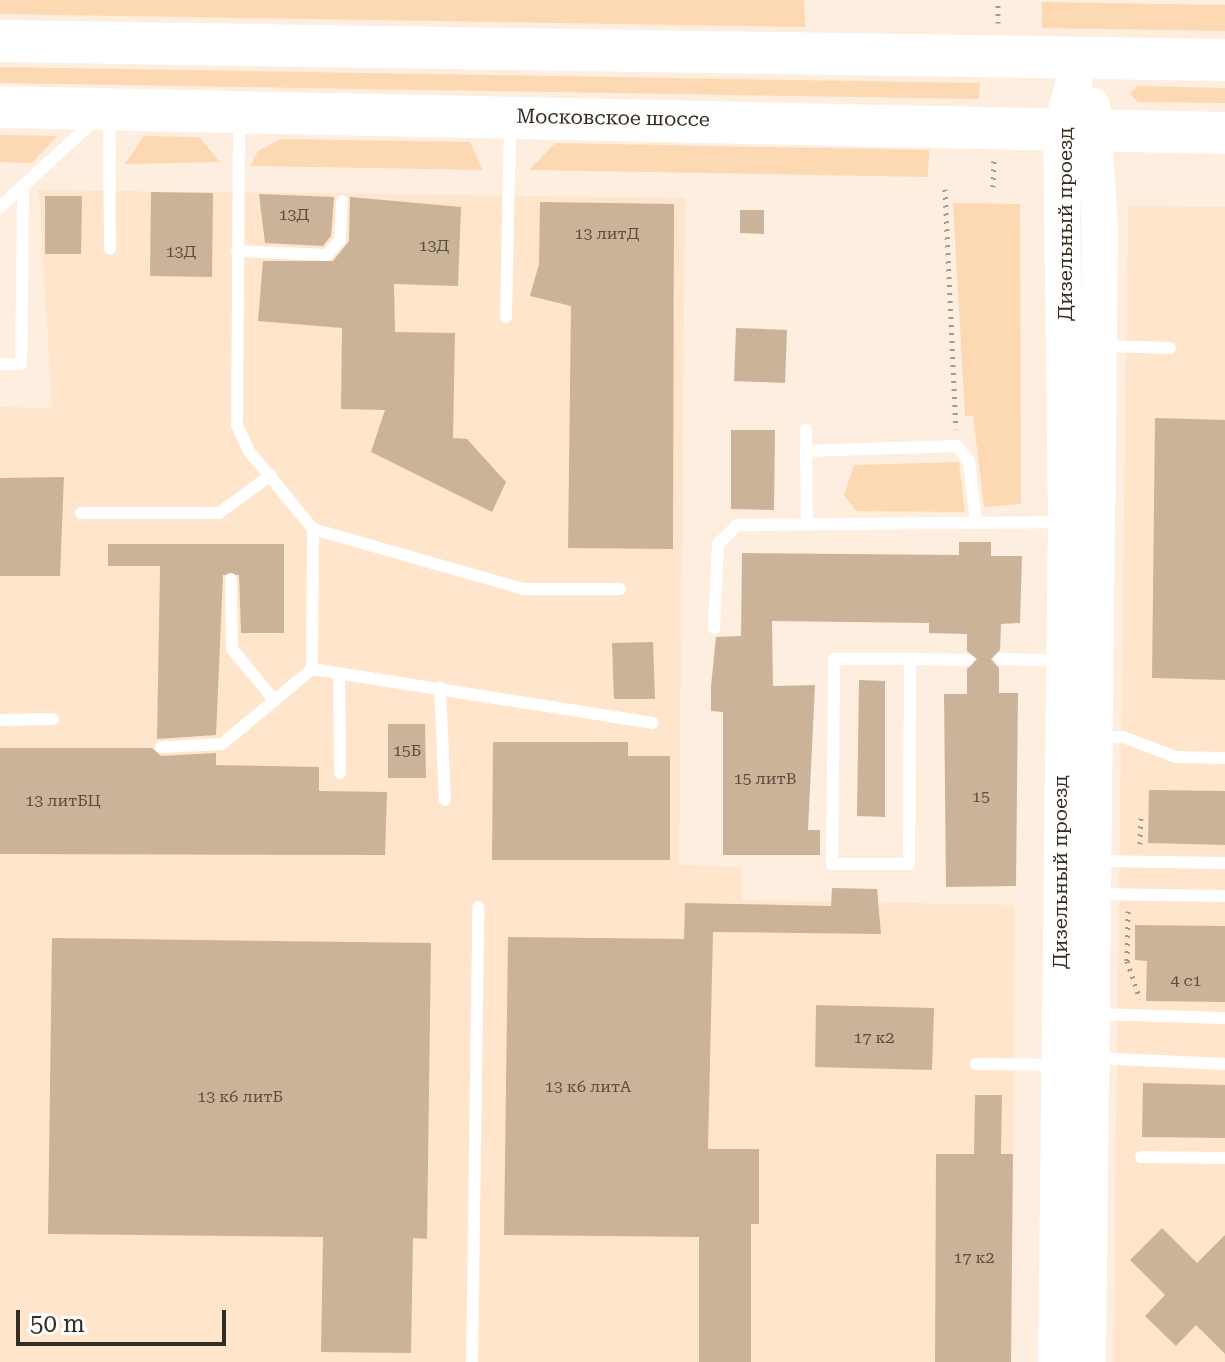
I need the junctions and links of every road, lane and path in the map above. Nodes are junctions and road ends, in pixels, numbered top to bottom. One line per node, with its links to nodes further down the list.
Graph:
1 (998, 0): 2 (path)
2 (997, 32)
3 (0, 41): 4 (main road)
4 (1080, 58): 5 (main road); 10 (street, Дизельный проезд)
5 (1225, 60)
6 (0, 107): 7 (main road, Московское шоссе)
7 (108, 108): 8 (main road, Московское шоссе); 14 (lane); 18 (lane)
8 (240, 112): 9 (main road, Московское шоссе); 19 (lane)
9 (511, 116): 10 (main road, Московское шоссе); 20 (lane)
10 (1080, 131): 11 (main road, Московское шоссе); 21 (street, Дизельный проезд); 31 (street, Дизельный проезд)
11 (1225, 133)
12 (994, 151): 13 (path)
13 (993, 187)
14 (23, 188): 17 (lane); 23 (lane)
15 (945, 189): 25 (path)
16 (342, 201): 19 (lane)
17 (0, 207)
18 (110, 249)
19 (237, 251): 27 (lane)
20 (506, 317)
21 (1098, 346): 22 (lane); 47 (street, Дизельный проезд)
22 (1170, 348)
23 (0, 364)
24 (806, 430): 26 (lane)
25 (957, 446): 26 (lane); 30 (lane)
26 (806, 451): 29 (lane)
27 (271, 475): 28 (lane); 32 (lane)
28 (81, 513)
29 (807, 522): 30 (lane); 35 (lane)
30 (976, 522): 31 (lane)
31 (1066, 522): 39 (street, Дизельный проезд)
32 (313, 529): 34 (lane); 40 (lane)
33 (231, 579): 43 (lane)
34 (620, 589)
35 (714, 628)
36 (910, 659): 36 (lane); 38 (lane)
37 (1000, 659): 39 (lane)
38 (968, 660)
39 (1061, 661): 60 (street, Дизельный проезд)
40 (312, 669): 41 (lane); 43 (lane)
41 (339, 673): 42 (lane); 50 (lane)
42 (440, 687): 46 (lane); 51 (lane)
43 (275, 701): 48 (lane)
44 (53, 719): 45 (lane)
45 (0, 720)
46 (653, 723)
47 (1089, 738): 49 (lane); 53 (street, Дизельный проезд)
48 (161, 747)
49 (1225, 758)
50 (340, 773)
51 (445, 800)
52 (1225, 863): 53 (lane)
53 (1088, 877): 54 (lane); 57 (street, Дизельный проезд)
54 (1128, 894): 55 (lane); 58 (path)
55 (1225, 896)
56 (478, 907): 65 (lane)
57 (1088, 1013): 58 (lane); 60 (street, Дизельный проезд)
58 (1140, 1015): 59 (lane)
59 (1225, 1018)
60 (1073, 1061): 61 (lane); 62 (lane); 66 (street, Дизельный проезд); 67 (street, Дизельный проезд)
61 (976, 1064)
62 (1225, 1064)
63 (1141, 1157): 64 (lane)
64 (1225, 1158)
65 (472, 1362)
66 (1056, 1362)
67 (1088, 1362)

